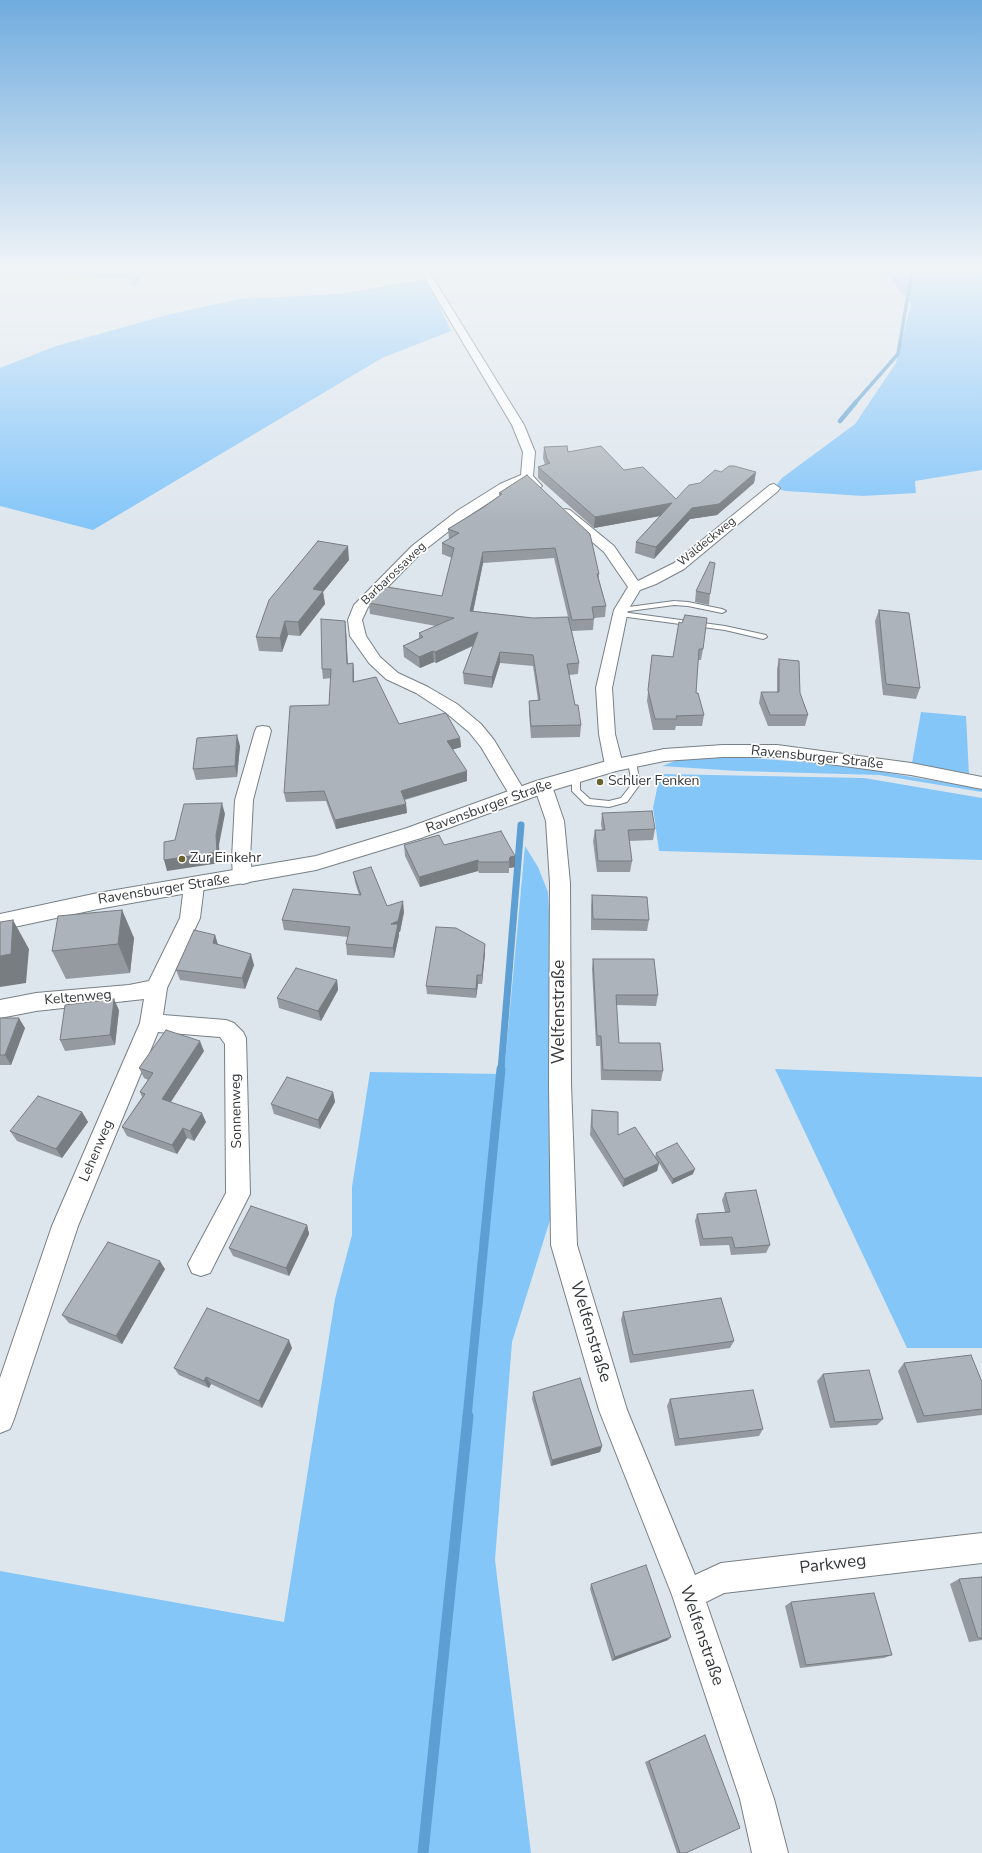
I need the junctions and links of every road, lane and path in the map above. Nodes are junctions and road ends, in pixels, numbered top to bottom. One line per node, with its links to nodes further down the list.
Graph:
1 (473, 351): 2 (street)
2 (527, 477): 4 (street); 15 (street, Barbarossaweg)
3 (774, 488): 6 (street, Waldeckweg)
4 (547, 496)
5 (558, 506): 6 (street)
6 (635, 587): 8 (street)
7 (722, 611): 8 (lane)
8 (620, 612): 9 (lane); 11 (street)
9 (764, 637)
10 (263, 731): 16 (street)
11 (623, 764): 12 (main road, Ravensburger Straße); 12 (lane); 13 (main road, Ravensburger Straße)
12 (576, 777): 14 (main road, Ravensburger Straße)
13 (982, 783)
14 (543, 786): 15 (main road, Ravensburger Straße); 25 (street, Welfenstraße)
15 (518, 795): 16 (main road, Ravensburger Straße)
16 (243, 877): 17 (main road, Ravensburger Straße)
17 (194, 886): 18 (main road, Ravensburger Straße); 19 (street, Lehenweg)
18 (0, 922)
19 (156, 988): 20 (street, Keltenweg); 21 (street, Lehenweg)
20 (0, 1009)
21 (151, 1023): 22 (street, Sonnenweg); 23 (street, Lehenweg)
22 (201, 1264)
23 (0, 1419)
24 (982, 1548): 25 (street, Parkweg)
25 (688, 1595): 26 (street, Welfenstraße)
26 (770, 1853)

